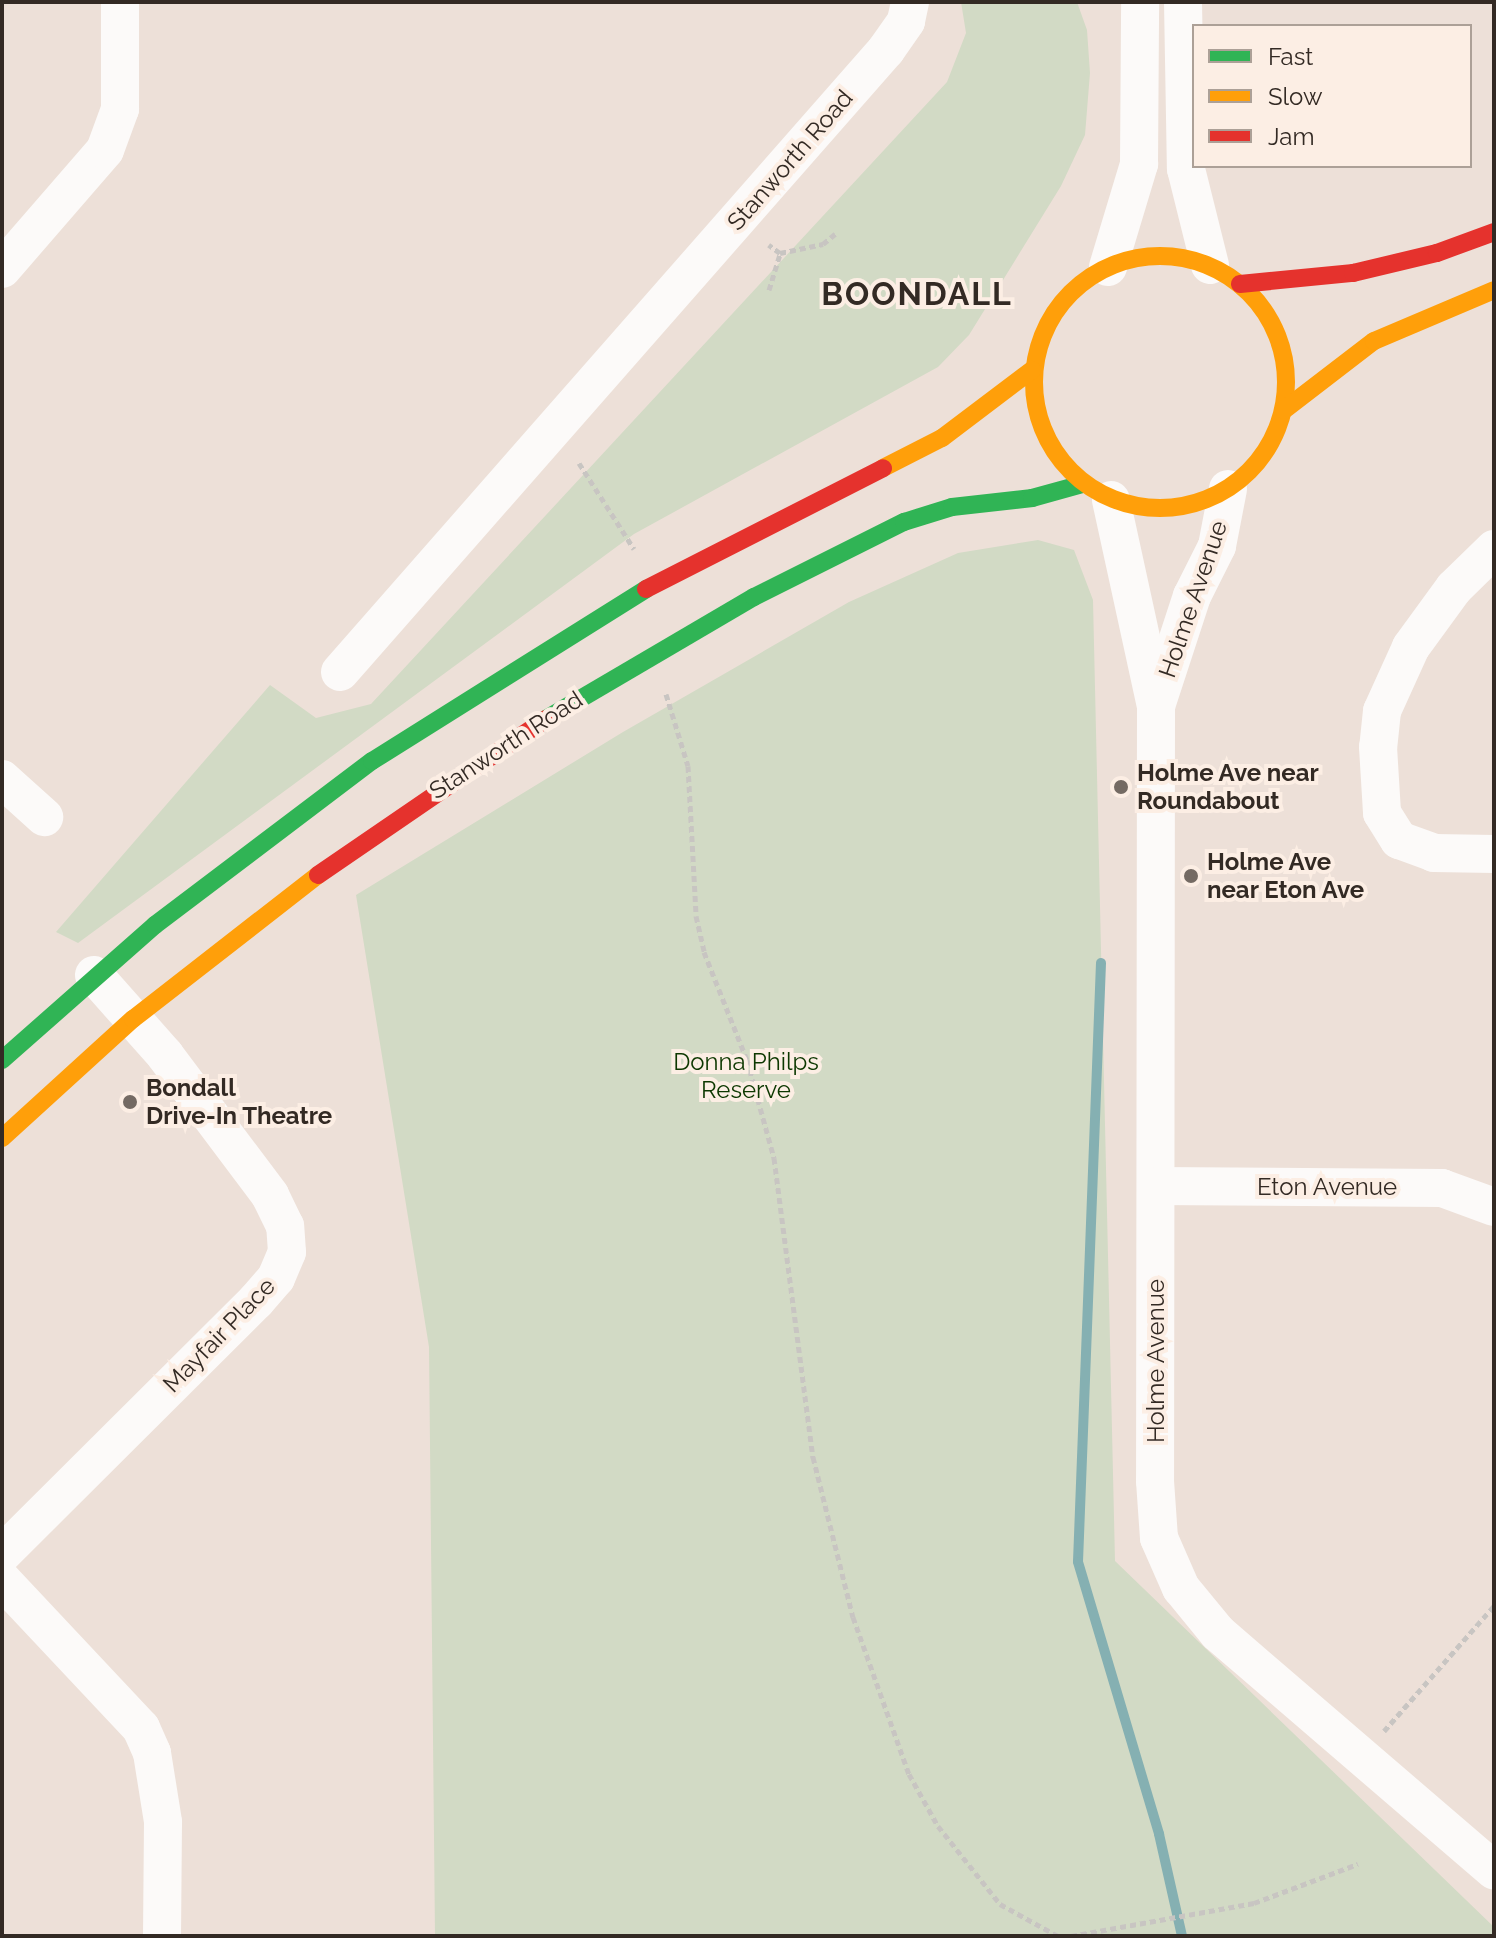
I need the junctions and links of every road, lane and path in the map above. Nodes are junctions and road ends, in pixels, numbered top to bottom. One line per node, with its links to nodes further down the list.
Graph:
1 (120, 2): 10 (street)
2 (910, 2): 21 (street, Stanworth Road)
3 (1183, 2): 11 (street)
4 (1133, 10): 9 (street)
5 (1494, 232): 11 (main road)
6 (835, 234): 8 (path)
7 (769, 245): 8 (path)
8 (780, 253): 12 (path)
9 (1108, 267): 11 (main road); 14 (main road)
10 (2, 269)
11 (1225, 274): 15 (main road)
12 (769, 290)
13 (1494, 290): 15 (main road)
14 (1032, 370): 18 (main road); 27 (main road)
15 (1284, 410): 17 (main road)
16 (579, 463): 19 (path)
17 (1228, 489): 18 (main road); 23 (street, Holme Avenue)
18 (1097, 492): 23 (street, Holme Avenue); 28 (main road, Stanworth Road)
19 (634, 549)
20 (1494, 549): 26 (street)
21 (340, 672)
22 (663, 689): 39 (path)
23 (1156, 707): 31 (street, Holme Avenue)
24 (2, 779): 25 (street)
25 (44, 817)
26 (1494, 854)
27 (94, 975): 28 (street, Mayfair Place); 29 (main road)
28 (133, 1019): 30 (main road, Stanworth Road); 33 (street, Mayfair Place)
29 (2, 1060)
30 (2, 1138)
31 (1156, 1186): 32 (street, Eton Avenue); 36 (street, Holme Avenue)
32 (1494, 1207)
33 (2, 1554)
34 (2, 1580): 40 (street)
35 (1494, 1606): 36 (path)
36 (1363, 1756): 38 (street, Holme Avenue)
37 (1358, 1864): 43 (path)
38 (1494, 1870)
39 (1037, 1926): 41 (path); 42 (path)
40 (162, 1936)
41 (1036, 1936)
42 (1058, 1936)
43 (1071, 1936)

